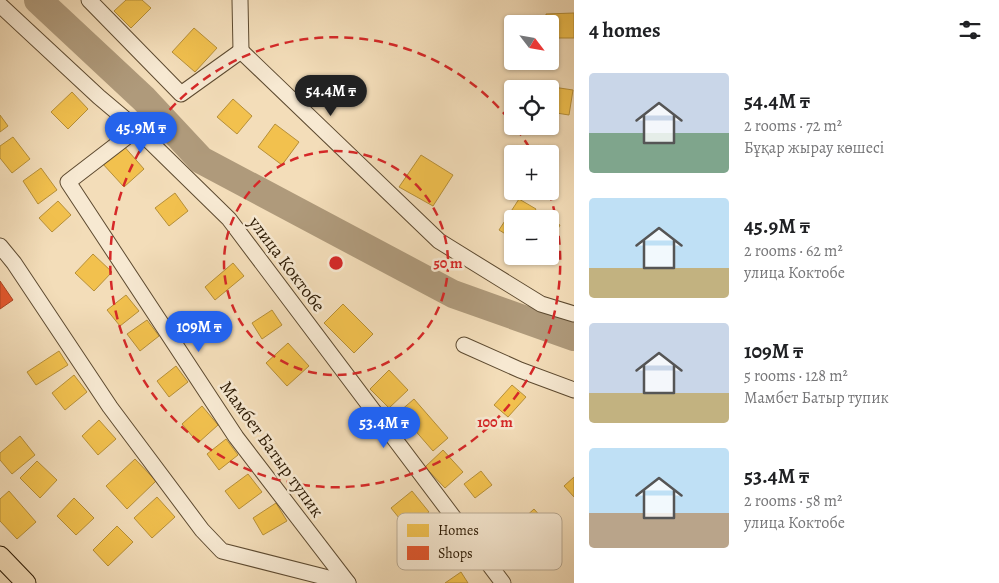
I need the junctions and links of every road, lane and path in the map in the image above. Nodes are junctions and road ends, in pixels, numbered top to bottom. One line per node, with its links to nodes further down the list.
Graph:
1 (90, 0): 4 (street)
2 (240, 0): 4 (street)
3 (0, 5): 5 (street, улица Коктобе)
4 (241, 51): 7 (street)
5 (137, 129): 6 (street, Мамбет Батыр тупик); 10 (street, улица Коктобе)
6 (0, 246)
7 (574, 314)
8 (464, 345): 9 (street)
9 (574, 390)
10 (450, 513)
11 (4, 565): 13 (main road)
12 (493, 570): 14 (street, улица Коктобе)
13 (26, 583)
14 (503, 583)

